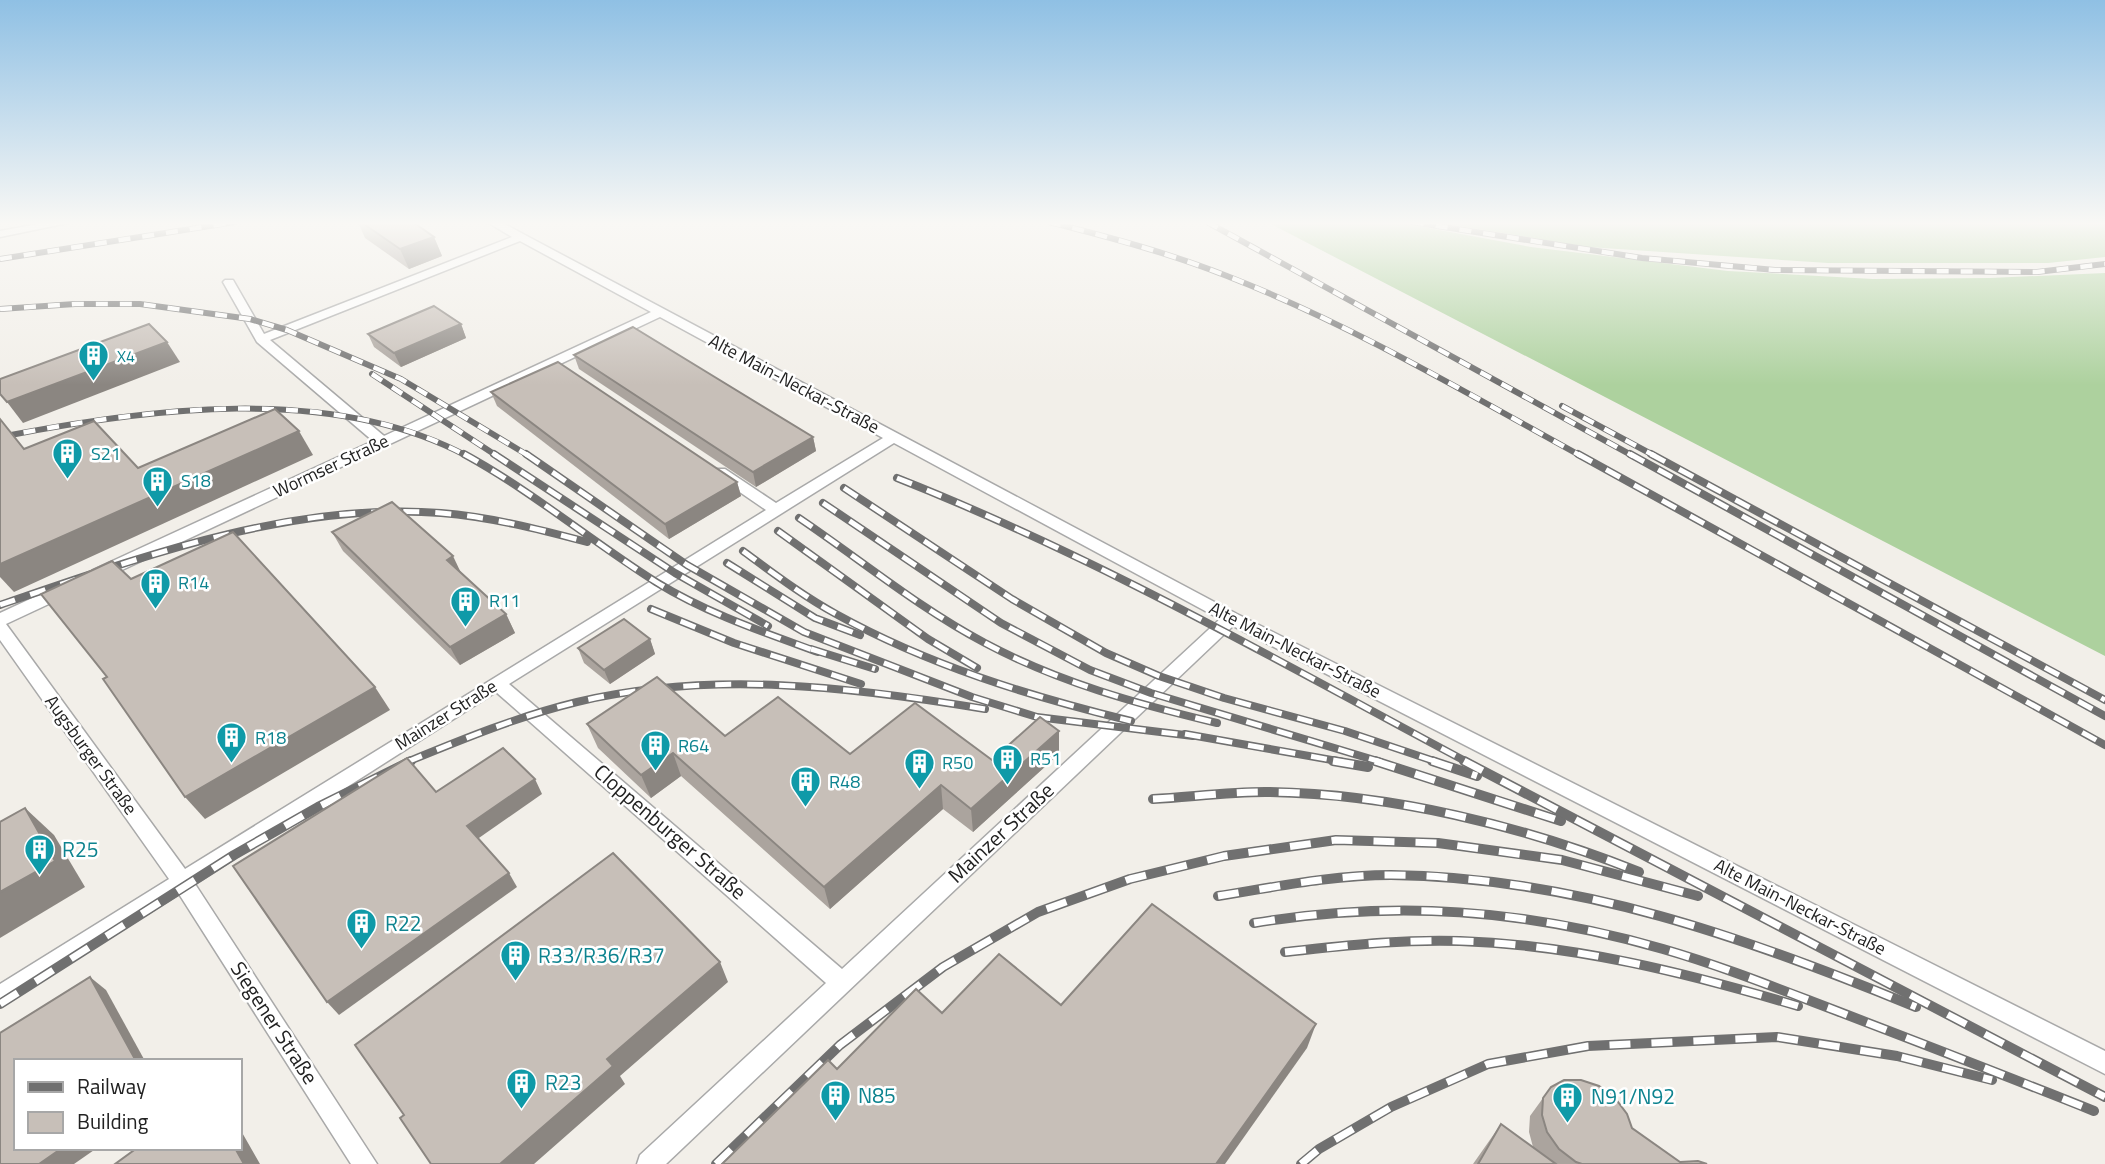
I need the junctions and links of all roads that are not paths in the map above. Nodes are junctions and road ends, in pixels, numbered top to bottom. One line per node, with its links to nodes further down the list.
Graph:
1 (421, 276): 5 (lane)
2 (594, 276): 4 (lane, Alte Main-Neckar-Straße)
3 (229, 282): 5 (lane)
4 (661, 312): 6 (lane, Alte Main-Neckar-Straße); 7 (lane, Wormser Straße)
5 (261, 339): 7 (lane)
6 (894, 437): 9 (lane, Mainzer Straße); 10 (lane, Alte Main-Neckar-Straße)
7 (383, 442): 11 (lane, Wormser Straße)
8 (710, 466): 9 (lane)
9 (776, 510): 13 (lane, Mainzer Straße)
10 (1231, 618): 15 (lane, Mainzer Straße); 17 (lane, Alte Main-Neckar-Straße)
11 (0, 620)
12 (0, 628): 14 (lane, Augsburger Straße)
13 (497, 683): 14 (lane, Mainzer Straße); 15 (lane, Cloppenburger Straße)
14 (183, 883): 16 (lane, Mainzer Straße); 18 (lane, Siegener Straße)
15 (842, 983): 19 (lane, Mainzer Straße)
16 (0, 996)
17 (2105, 1063)
18 (365, 1164)
19 (649, 1164)

